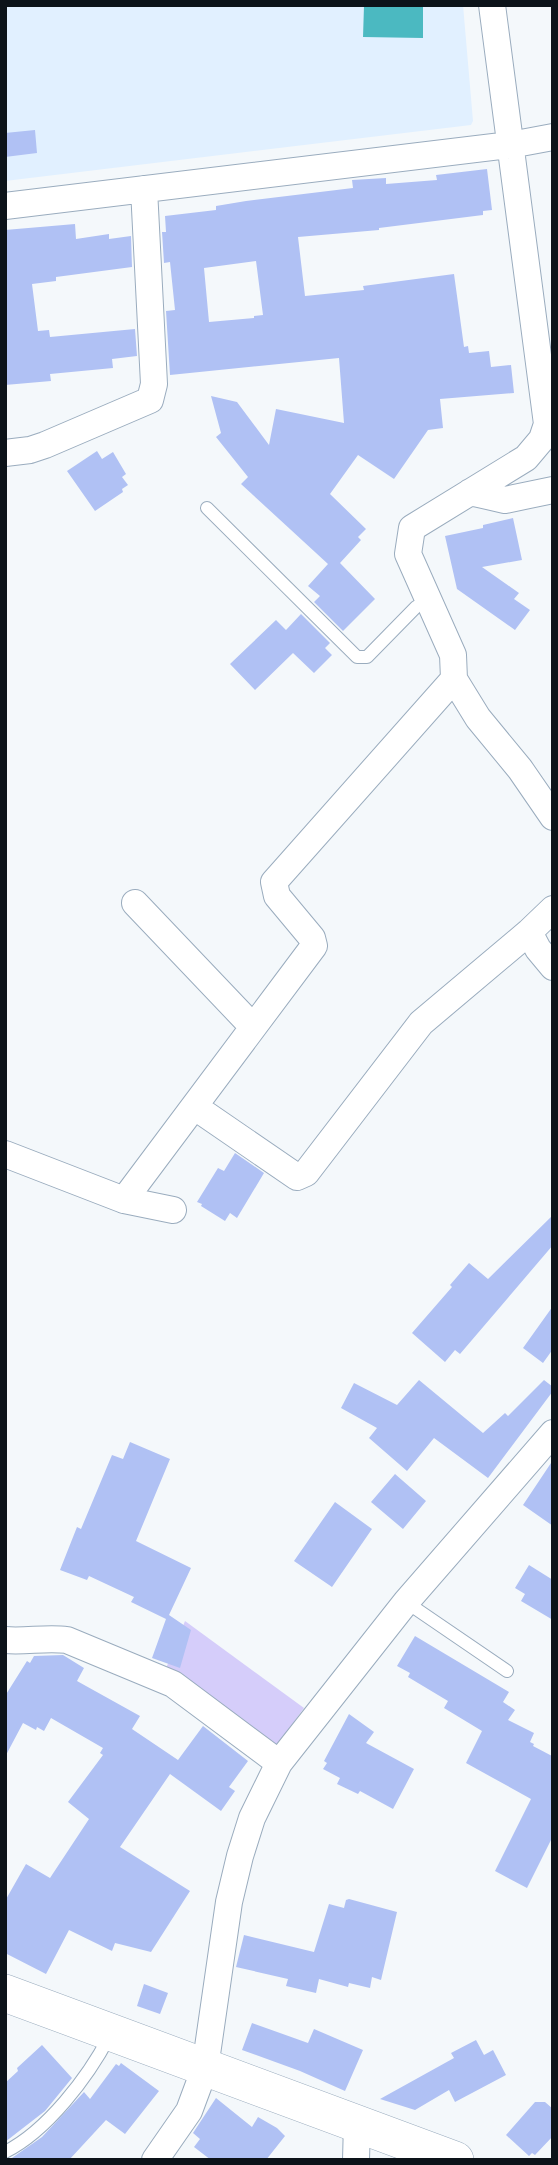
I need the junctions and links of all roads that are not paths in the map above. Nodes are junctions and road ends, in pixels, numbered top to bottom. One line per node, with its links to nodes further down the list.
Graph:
1 (492, 5): 3 (street)
2 (553, 137): 3 (street)
3 (510, 145): 4 (street); 6 (street)
4 (144, 189): 5 (street); 7 (street)
5 (5, 206)
6 (550, 423): 9 (street)
7 (5, 453)
8 (553, 490): 9 (street)
9 (470, 492): 11 (street)
10 (207, 508): 11 (lane)
11 (428, 600): 12 (street)
12 (454, 679): 13 (street); 18 (street)
13 (553, 817)
14 (135, 903): 18 (street)
15 (553, 909): 16 (street)
16 (529, 932): 17 (street); 19 (street)
17 (553, 967)
18 (253, 1027): 19 (street)
19 (195, 1107): 21 (street)
20 (5, 1154): 21 (street)
21 (124, 1200): 22 (street)
22 (173, 1210)
23 (550, 1443): 24 (street)
24 (406, 1602): 26 (lane); 27 (street)
25 (5, 1640): 27 (street)
26 (507, 1671)
27 (279, 1763): 30 (street)
28 (5, 1993): 29 (street)
29 (111, 2032): 30 (street); 32 (lane)
30 (205, 2068): 31 (street); 33 (street)
31 (357, 2123): 34 (street); 35 (street)
32 (5, 2152)
33 (155, 2160)
34 (356, 2160)
35 (455, 2160)

